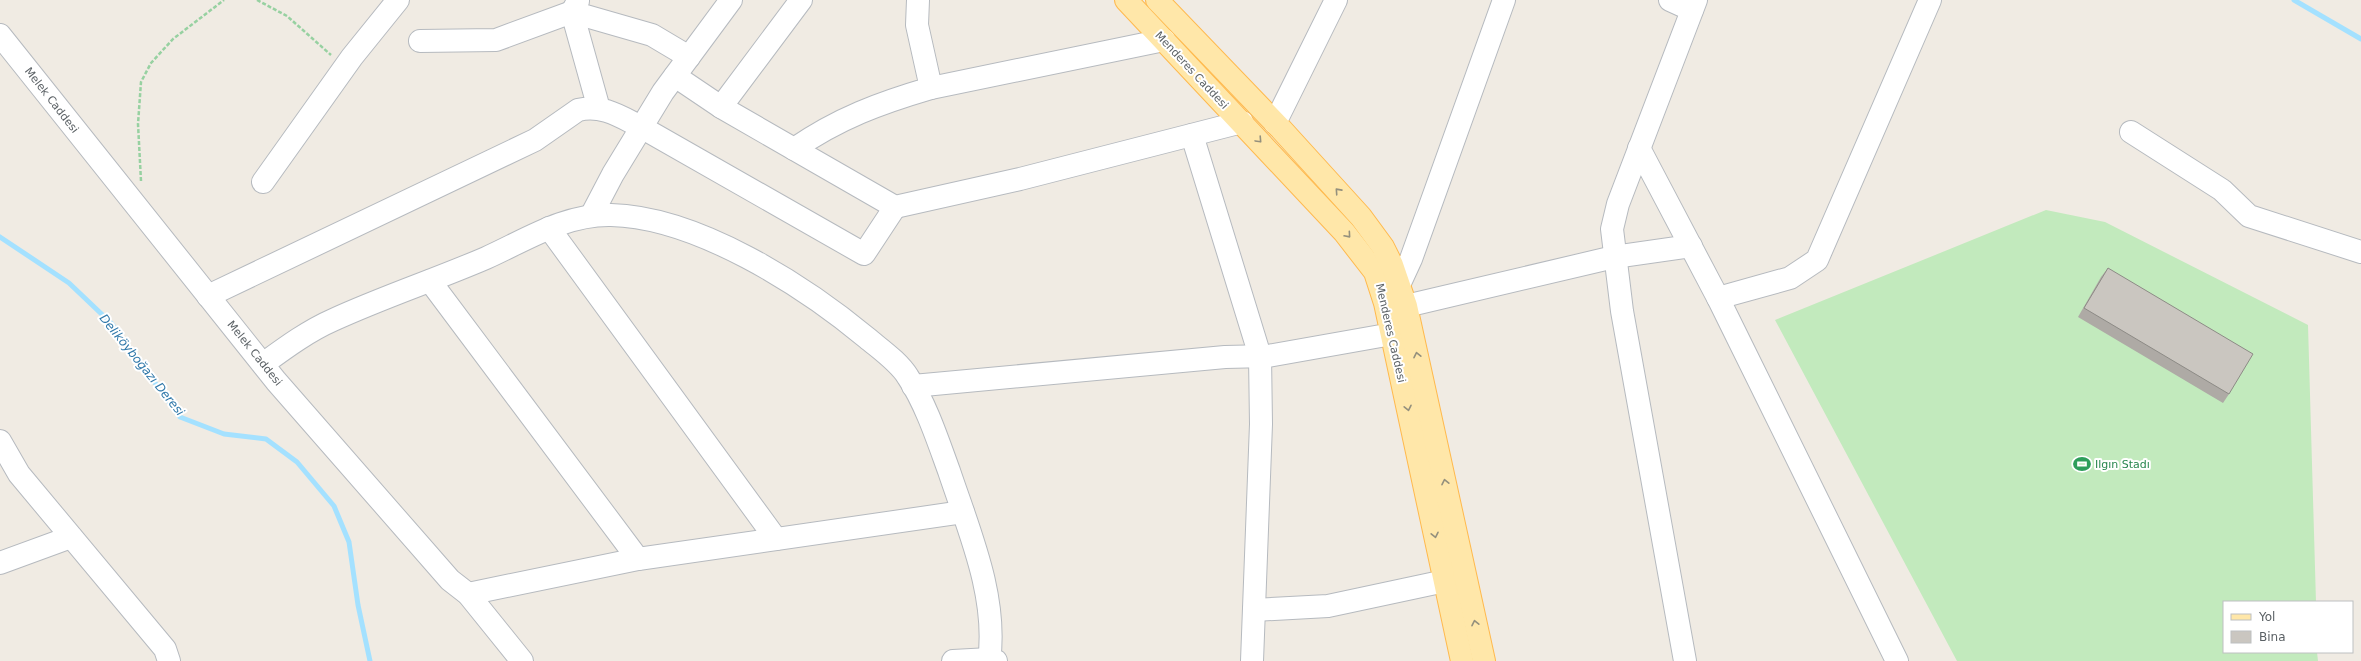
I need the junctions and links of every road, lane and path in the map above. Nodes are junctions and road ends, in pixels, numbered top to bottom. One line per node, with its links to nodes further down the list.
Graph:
1 (224, 0): 32 (path)
2 (257, 0): 19 (path)
3 (398, 0): 19 (street)
4 (731, 0): 18 (street)
5 (801, 0): 22 (street)
6 (918, 0): 21 (street)
7 (1126, 0): 16 (main road, Menderes Caddesi)
8 (1157, 0): 25 (main road, Menderes Caddesi)
9 (1336, 0): 25 (street)
10 (1504, 0): 40 (street)
11 (1670, 0): 13 (street)
12 (1930, 0): 42 (street)
13 (1694, 5): 29 (street)
14 (575, 6): 17 (street); 18 (street); 23 (street)
15 (0, 34): 41 (street, Melek Caddesi)
16 (1164, 40): 21 (street); 24 (main road, Menderes Caddesi)
17 (420, 41)
18 (689, 57): 20 (street)
19 (345, 67): 31 (street)
20 (674, 76): 22 (street); 26 (street)
21 (931, 88): 30 (street)
22 (721, 107): 30 (street)
23 (599, 109): 26 (street); 41 (street)
24 (1242, 122): 28 (street); 44 (main road, Menderes Caddesi, one-way to 44)
25 (1275, 123): 40 (main road, Menderes Caddesi, one-way to 25)
26 (641, 127): 33 (street); 34 (street)
27 (2131, 132): 37 (street)
28 (1192, 135): 33 (street); 45 (street)
29 (1639, 148): 36 (street); 38 (street)
30 (794, 149): 33 (street)
31 (263, 182)
32 (141, 184)
33 (895, 207)
34 (591, 216): 35 (street); 47 (street)
35 (549, 228): 39 (street); 51 (street)
36 (1691, 246): 38 (street); 42 (street)
37 (2361, 252)
38 (1614, 257): 43 (street); 64 (street)
39 (430, 281): 46 (street); 52 (street)
40 (1399, 285): 43 (main road, Menderes Caddesi)
41 (208, 296): 46 (street, Melek Caddesi)
42 (1718, 298): 65 (street)
43 (1406, 306): 63 (main road, Menderes Caddesi, one-way to 43)
44 (1392, 334): 45 (street); 54 (main road, Menderes Caddesi, one-way to 54)
45 (1260, 356): 47 (street); 56 (street)
46 (263, 364): 55 (street, Melek Caddesi)
47 (913, 386): 49 (street)
48 (0, 442): 50 (street)
49 (964, 512): 51 (street); 57 (street)
50 (71, 537): 53 (street); 58 (street)
51 (776, 539): 52 (street)
52 (638, 559): 55 (street)
53 (0, 563)
54 (1445, 581): 56 (street); 62 (main road, Menderes Caddesi)
55 (468, 594): 59 (street, Melek Caddesi)
56 (1254, 610): 61 (street)
57 (992, 660): 60 (street)
58 (168, 661)
59 (522, 661)
60 (953, 661)
61 (1252, 661)
62 (1462, 661)
63 (1484, 661)
64 (1685, 661)
65 (1897, 661)

